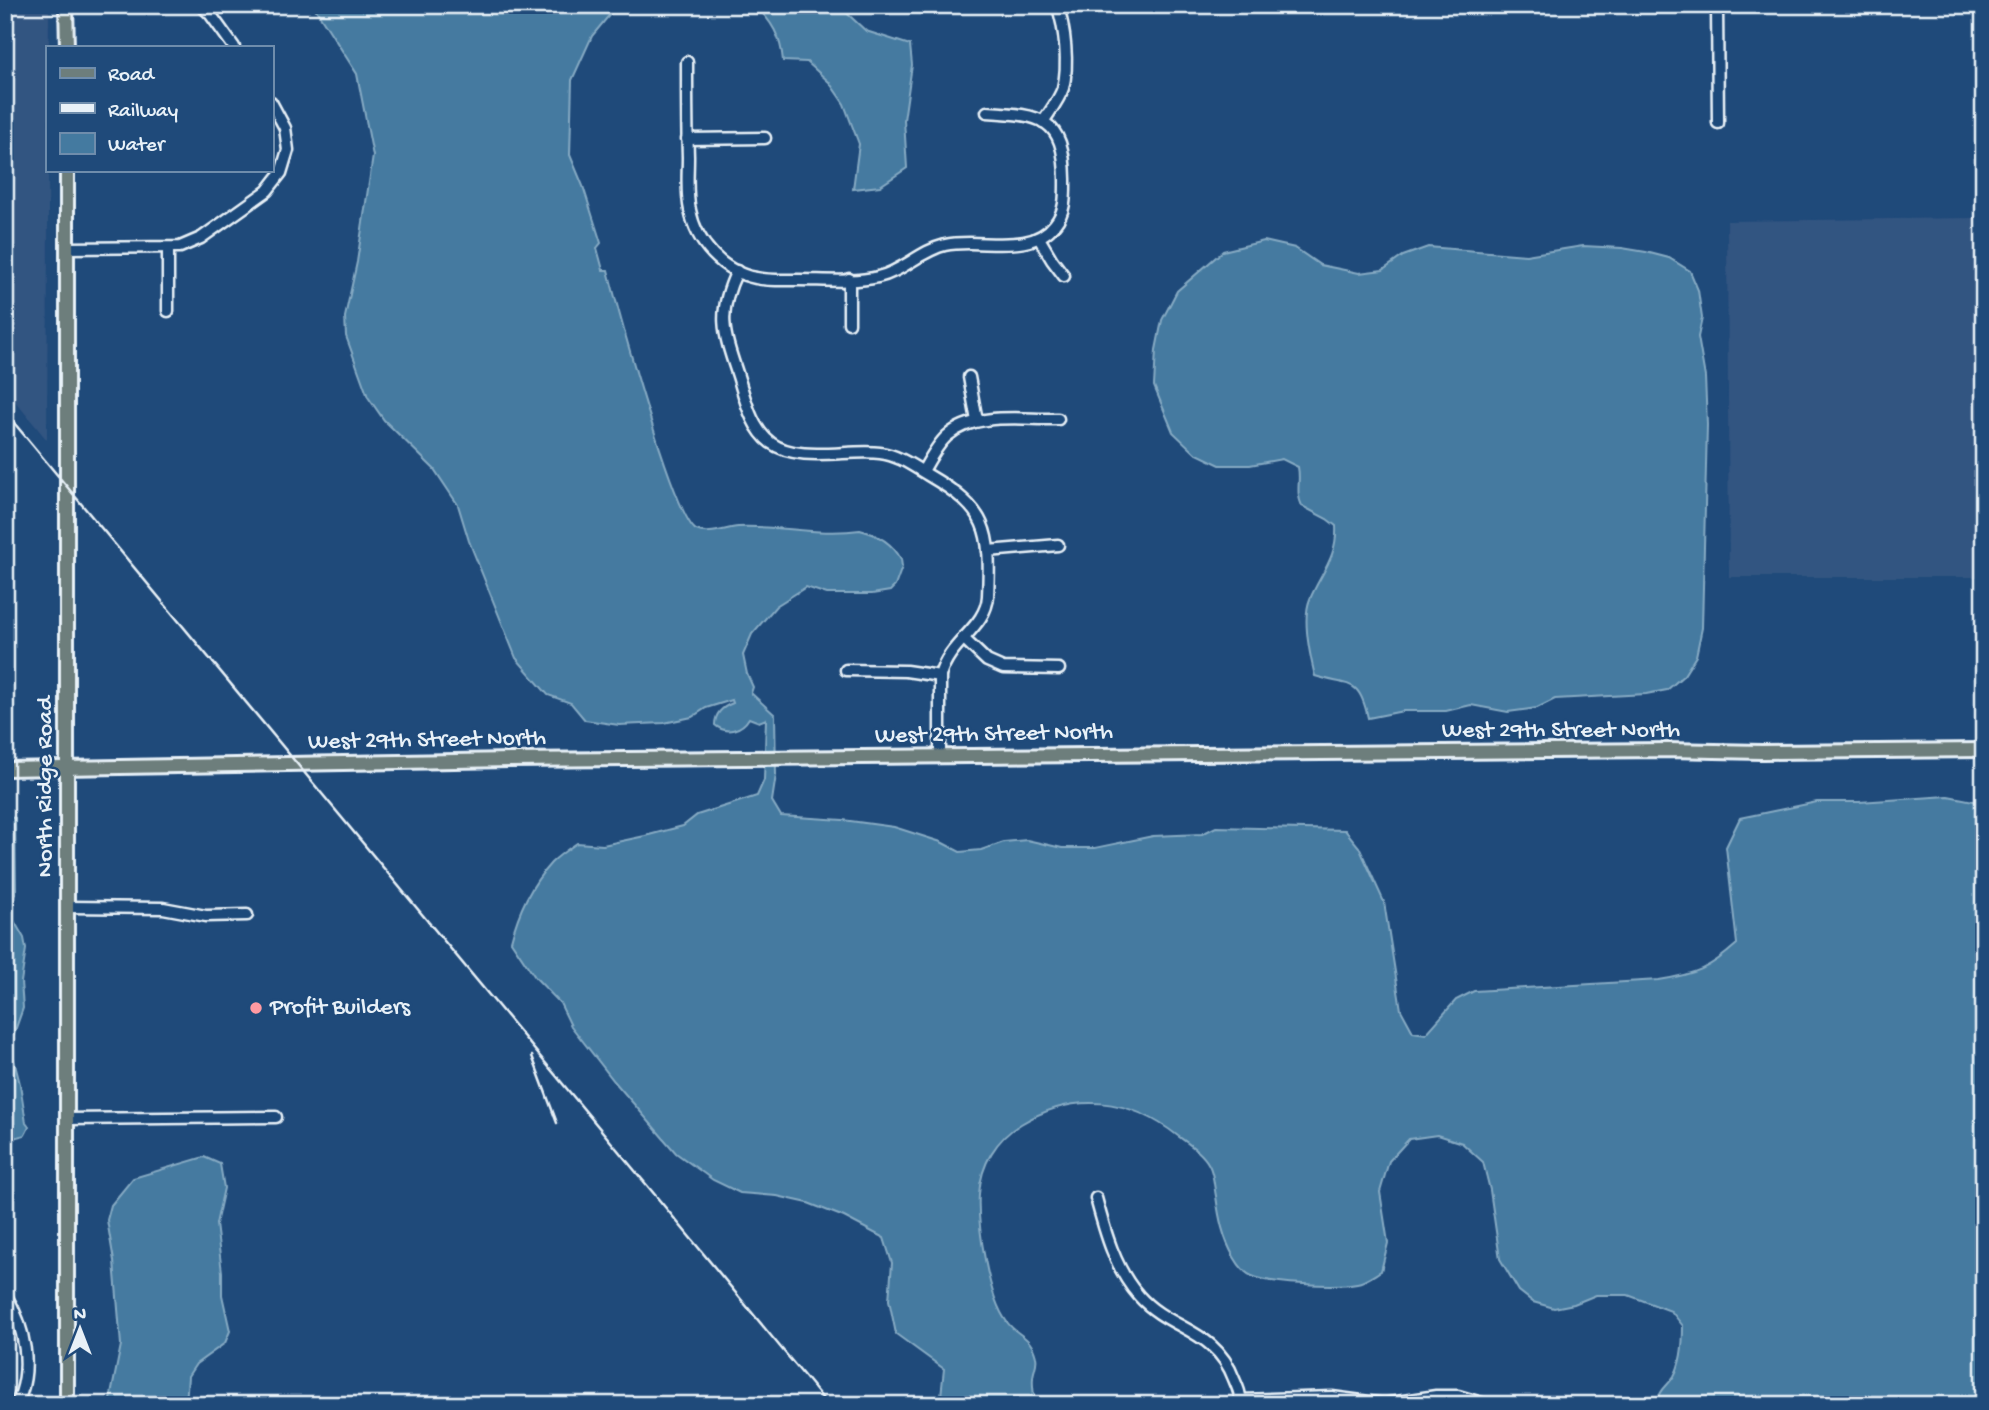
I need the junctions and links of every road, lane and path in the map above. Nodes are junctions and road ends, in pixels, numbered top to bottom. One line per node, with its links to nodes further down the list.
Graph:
1 (66, 5): 5 (main road)
2 (201, 5): 6 (street)
3 (1057, 5): 10 (street)
4 (1717, 5): 11 (street)
5 (67, 46)
6 (233, 46)
7 (687, 62): 13 (street)
8 (273, 105): 17 (street)
9 (987, 112): 10 (street)
10 (1043, 122): 15 (street)
11 (1717, 123)
12 (765, 138): 13 (street)
13 (687, 139): 18 (street)
14 (67, 172): 16 (main road, North Ridge Road)
15 (1040, 238): 19 (street); 20 (street)
16 (67, 248): 17 (street); 35 (main road, North Ridge Road)
17 (168, 248): 21 (street)
18 (737, 271): 20 (street); 26 (street)
19 (1065, 276)
20 (849, 279): 22 (street)
21 (169, 312)
22 (849, 323)
23 (970, 377): 25 (street)
24 (1058, 419): 25 (street)
25 (977, 421): 26 (street)
26 (923, 471): 28 (street)
27 (1058, 545): 28 (street)
28 (988, 551): 29 (street)
29 (963, 638): 30 (street); 32 (street)
30 (1059, 669)
31 (846, 670): 32 (street)
32 (940, 676): 34 (street)
33 (1984, 750): 34 (main road, West 29th Street North)
34 (940, 757): 35 (main road, West 29th Street North)
35 (67, 768): 36 (main road, West 29th Street North); 37 (main road, North Ridge Road)
36 (5, 769)
37 (68, 907): 38 (street); 40 (main road, North Ridge Road)
38 (247, 915)
39 (276, 1117): 40 (street)
40 (67, 1119): 45 (main road, North Ridge Road)
41 (1096, 1198): 43 (street)
42 (5, 1294): 44 (street)
43 (1241, 1403): 46 (street)
44 (16, 1405)
45 (67, 1405)
46 (1488, 1405)

